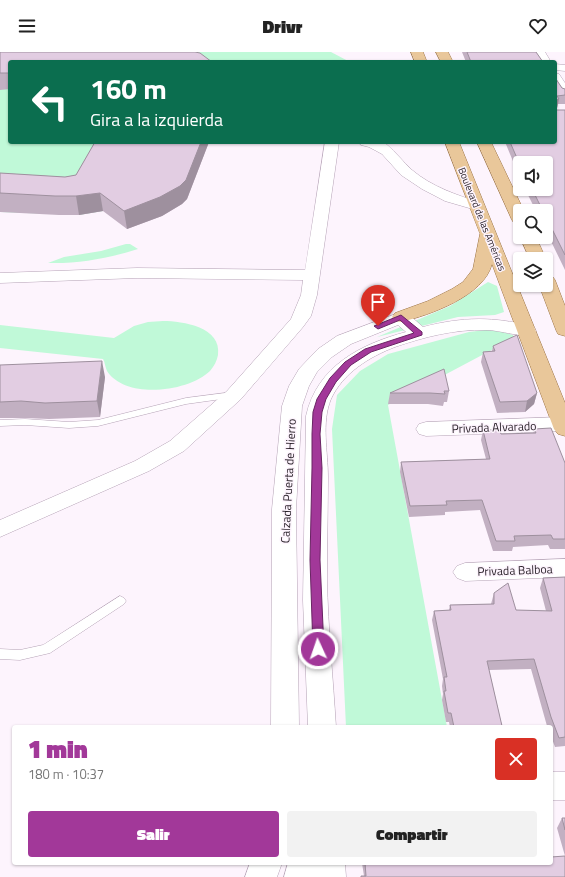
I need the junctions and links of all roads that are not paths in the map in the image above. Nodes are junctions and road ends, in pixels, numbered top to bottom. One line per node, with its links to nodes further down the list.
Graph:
1 (558, 69): 2 (street)
2 (565, 93)
3 (332, 144): 10 (street)
4 (374, 144): 8 (street)
5 (453, 144): 8 (main road, Boulevard de las Américas)
6 (485, 144): 7 (main road)
7 (513, 205)
8 (476, 206): 9 (main road, Boulevard de las Américas)
9 (488, 235): 13 (main road); 15 (main road, Boulevard de las Américas)
10 (313, 275): 11 (street); 17 (street)
11 (0, 278)
12 (551, 292): 14 (main road)
13 (401, 317): 16 (street); 26 (street, Calzada Puerta de Hierro)
14 (565, 330)
15 (527, 331): 16 (street); 19 (main road, Boulevard de las Américas)
16 (419, 334): 25 (street)
17 (234, 395): 18 (lane); 21 (street)
18 (0, 423)
19 (564, 427): 20 (street, Privada Alvarado)
20 (426, 429)
21 (0, 529)
22 (565, 568): 23 (street, Privada Balboa)
23 (465, 572)
24 (120, 601): 27 (lane)
25 (317, 618): 26 (street); 29 (street)
26 (285, 619): 28 (street, Calzada Puerta de Hierro)
27 (0, 654)
28 (286, 725)
29 (322, 725)
30 (553, 786): 31 (street)
31 (565, 786)
32 (265, 865): 35 (street)
33 (303, 865): 36 (street)
34 (330, 865): 37 (street)
35 (261, 877)
36 (300, 877)
37 (331, 877)

